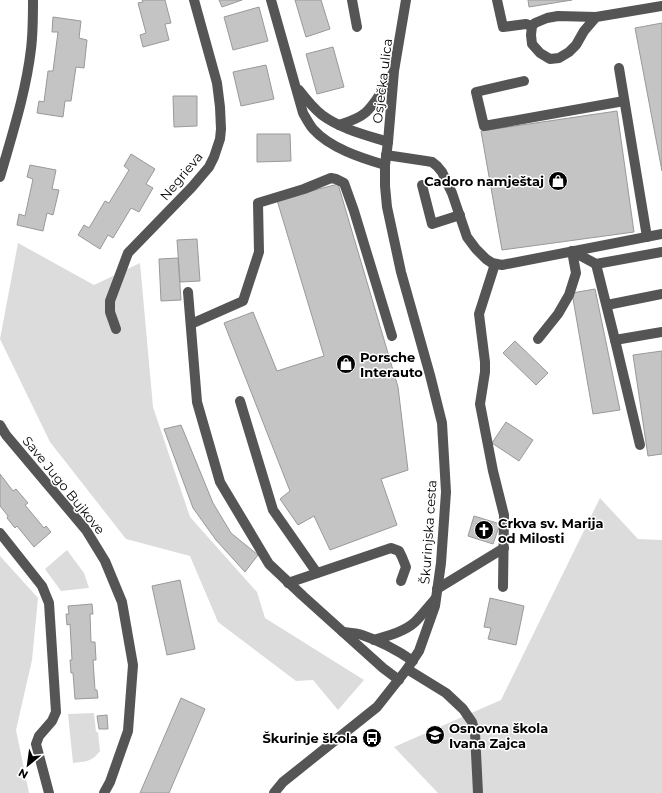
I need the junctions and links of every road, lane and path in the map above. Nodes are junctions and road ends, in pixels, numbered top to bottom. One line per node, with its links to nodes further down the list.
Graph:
1 (33, 0): 20 (street)
2 (194, 0): 33 (street, Negrieva)
3 (271, 0): 14 (street)
4 (352, 0): 10 (street)
5 (406, 0): 12 (street, Osječka ulica)
6 (497, 0): 9 (street)
7 (662, 6): 8 (street)
8 (596, 17): 9 (street); 9 (street)
9 (532, 26)
10 (357, 27)
11 (619, 68): 15 (street)
12 (394, 72): 16 (street); 17 (street, Osječka ulica)
13 (524, 81): 15 (street)
14 (296, 87): 16 (street); 19 (street)
15 (624, 101): 24 (street)
16 (339, 125): 17 (street)
17 (388, 142): 18 (street, Osječka ulica)
18 (386, 155): 19 (street, Osječka ulica); 22 (street)
19 (385, 166): 48 (street, Škurinjska cesta)
20 (0, 177)
21 (422, 185): 22 (street)
22 (460, 215): 27 (street)
23 (662, 234): 24 (street)
24 (647, 237): 25 (street)
25 (572, 251): 27 (street); 28 (street); 36 (street)
26 (662, 252): 28 (street)
27 (495, 264): 43 (street)
28 (596, 264): 31 (street)
29 (188, 292): 32 (street)
30 (662, 294): 31 (street)
31 (606, 305): 37 (street)
32 (191, 324): 35 (street); 46 (street)
33 (116, 329)
34 (662, 332): 37 (street)
35 (392, 336)
36 (538, 339)
37 (615, 340): 41 (street)
38 (240, 401): 44 (street)
39 (0, 425): 40 (street, Save Jugo Bujkove)
40 (3, 437): 54 (street, Save Jugo Bujkove)
41 (640, 446)
42 (0, 533): 53 (street)
43 (504, 548): 47 (street); 48 (street)
44 (317, 573): 45 (street); 46 (street)
45 (401, 582)
46 (288, 583): 49 (street)
47 (503, 587)
48 (436, 594): 50 (street); 51 (street, Škurinjska cesta)
49 (343, 632): 50 (street); 52 (street)
50 (374, 640): 51 (street)
51 (410, 665): 52 (street, Škurinjska cesta); 56 (street)
52 (399, 680): 55 (street, Škurinjska cesta)
53 (49, 793)
54 (104, 793)
55 (274, 793)
56 (478, 793)

